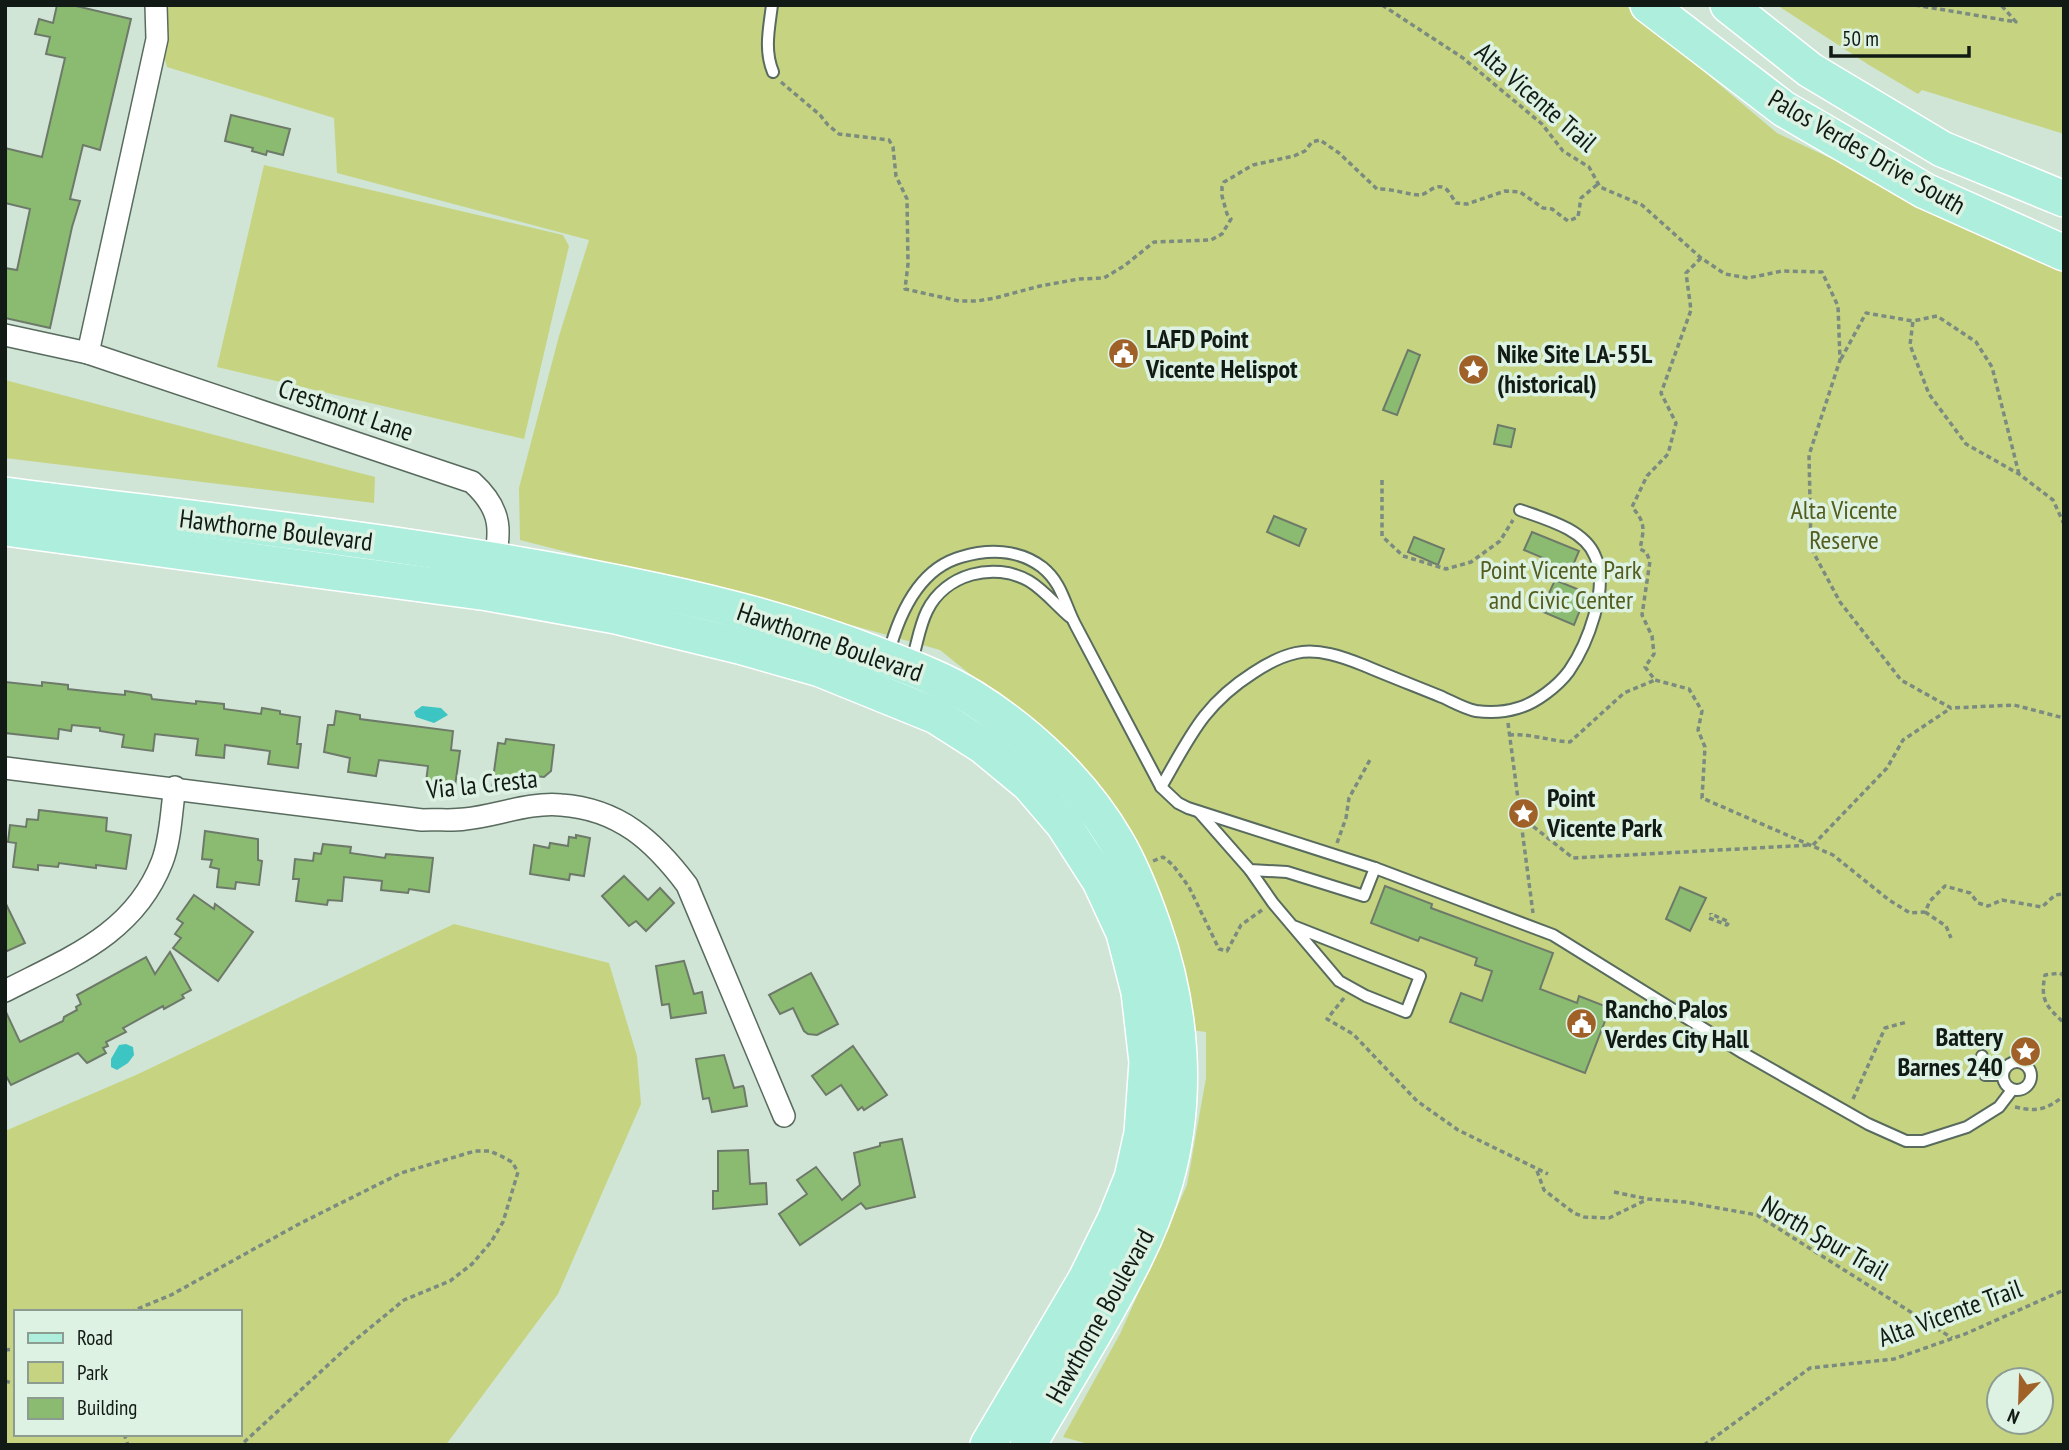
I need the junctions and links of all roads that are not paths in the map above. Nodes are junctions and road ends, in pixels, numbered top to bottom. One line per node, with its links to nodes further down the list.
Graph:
1 (156, 5): 9 (street)
2 (772, 5): 5 (lane)
3 (1648, 5): 7 (main road, Palos Verdes Drive South)
4 (1728, 5): 6 (main road, Palos Verdes Drive South)
5 (773, 72)
6 (2064, 199)
7 (2064, 253)
8 (5, 335): 9 (street, Crestmont Lane)
9 (88, 353): 13 (street, Crestmont Lane)
10 (5, 495): 13 (main road, Hawthorne Boulevard)
11 (1520, 510): 18 (lane)
12 (5, 528): 14 (main road, Hawthorne Boulevard)
13 (495, 559): 14 (street, Crestmont Lane); 16 (main road, Hawthorne Boulevard)
14 (488, 593): 16 (main road, Hawthorne Boulevard)
15 (1072, 619): 16 (lane); 16 (lane); 18 (lane)
16 (894, 677): 29 (main road, Hawthorne Boulevard); 30 (main road, Hawthorne Boulevard)
17 (5, 768): 19 (street, Via la Cresta)
18 (1161, 787): 20 (lane)
19 (175, 788): 24 (street); 28 (street, Via la Cresta)
20 (1199, 812): 21 (lane); 22 (lane)
21 (1374, 868): 22 (lane); 27 (lane)
22 (1250, 870): 23 (lane)
23 (1293, 926): 23 (lane)
24 (5, 991)
25 (1982, 1056): 26 (lane)
26 (2003, 1075): 27 (lane); 27 (lane)
27 (2009, 1094)
28 (783, 1116)
29 (988, 1445)
30 (1028, 1445)

